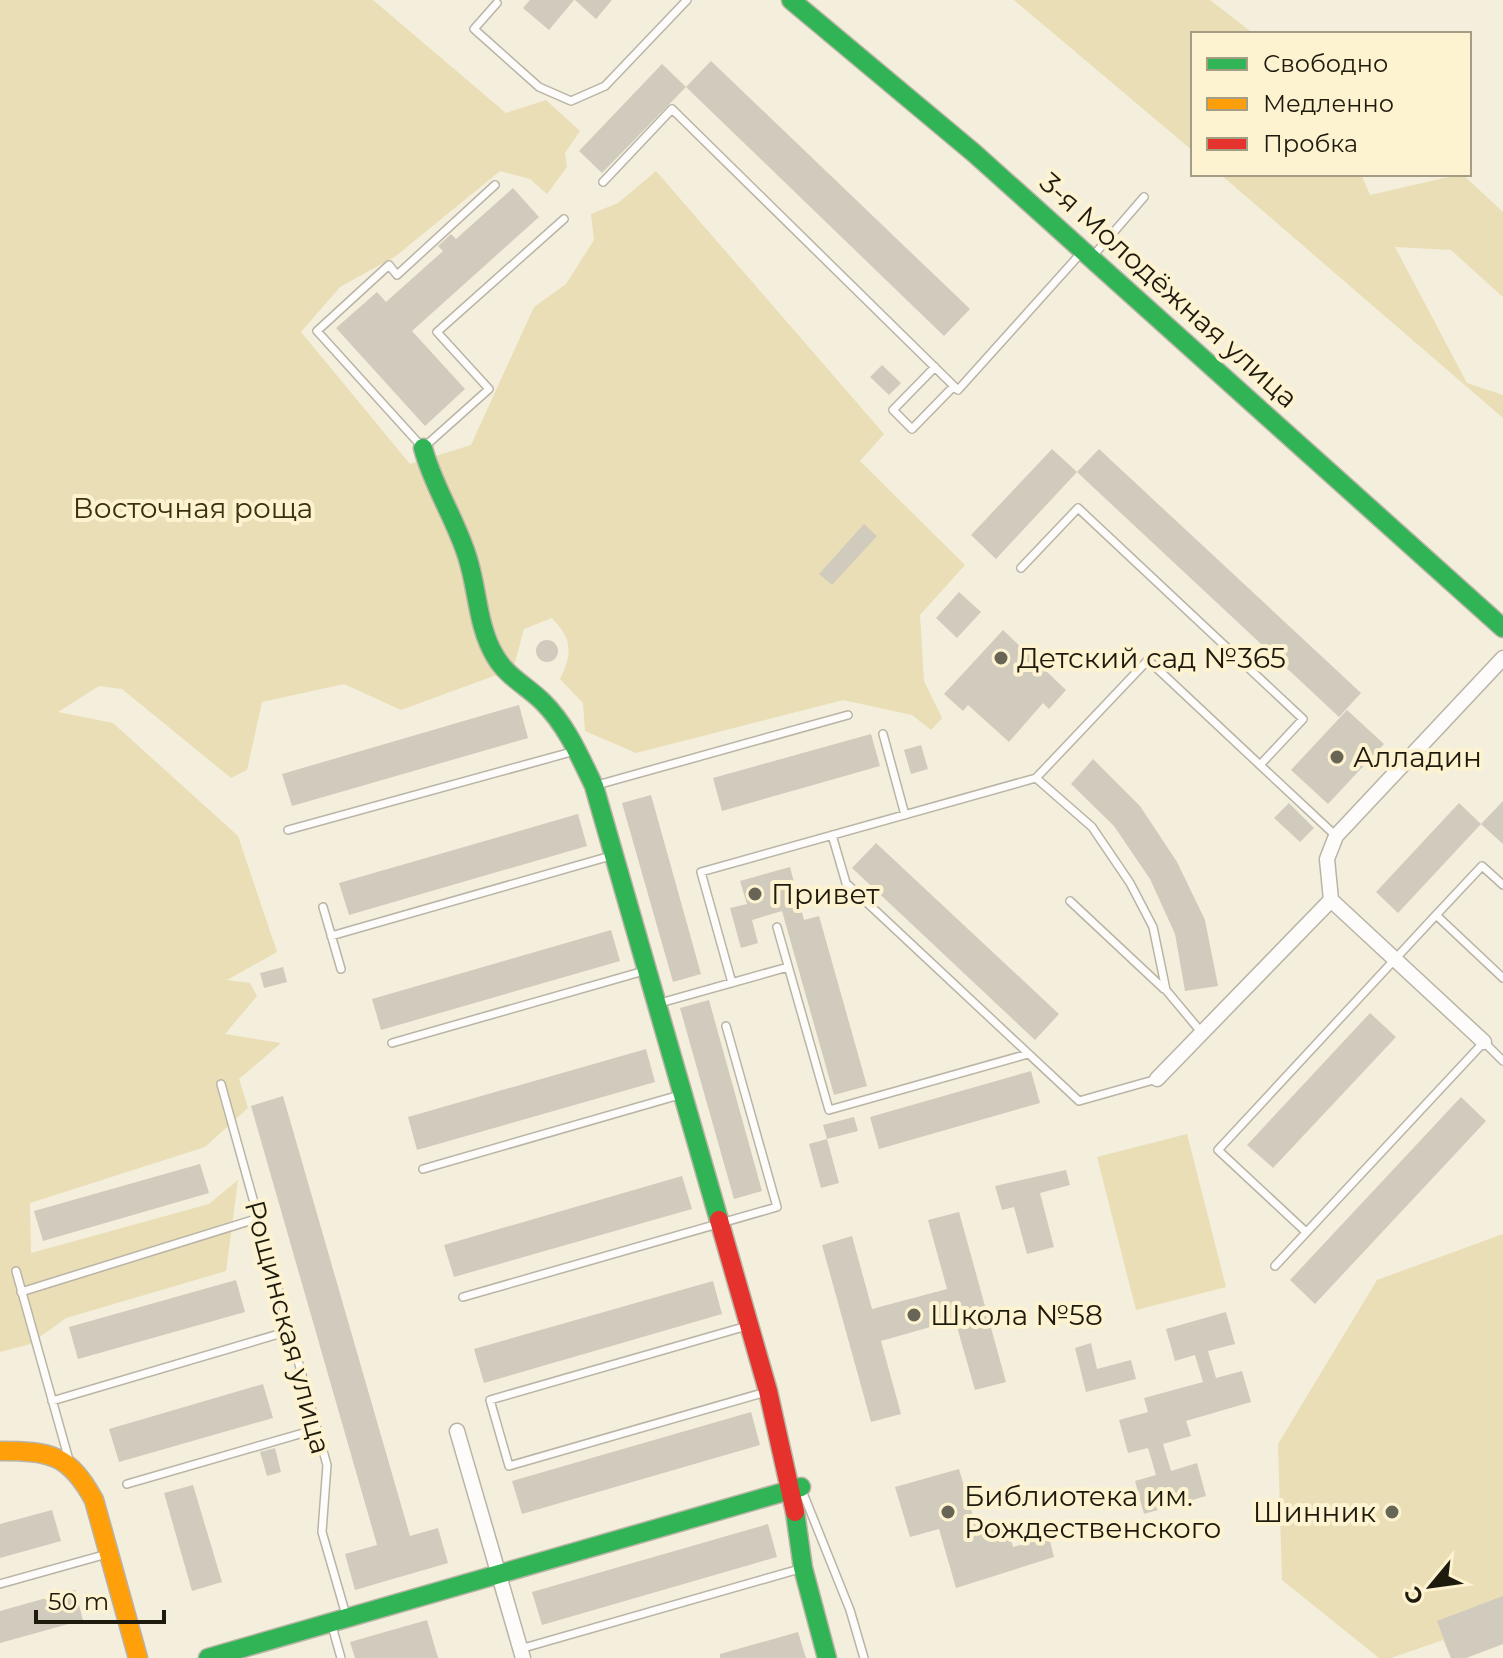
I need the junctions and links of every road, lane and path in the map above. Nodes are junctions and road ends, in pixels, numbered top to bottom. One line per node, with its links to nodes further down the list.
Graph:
1 (687, 0): 3 (lane)
2 (791, 0): 8 (street, 3-я Молодёжная улица)
3 (497, 3)
4 (603, 182): 9 (lane)
5 (495, 185): 11 (lane)
6 (1144, 197): 8 (lane)
7 (564, 219): 11 (lane)
8 (1088, 254): 10 (lane); 13 (street, 3-я Молодёжная улица)
9 (935, 367): 10 (lane); 10 (lane)
10 (954, 386)
11 (423, 448): 17 (street)
12 (1021, 568): 18 (lane)
13 (1503, 628)
14 (1503, 658): 24 (street)
15 (848, 715): 20 (lane)
16 (883, 734): 21 (lane)
17 (577, 751): 20 (street); 22 (lane)
18 (1260, 765): 19 (lane); 24 (lane)
19 (1036, 778): 21 (lane); 39 (lane)
20 (594, 786): 25 (street)
21 (905, 815): 23 (lane)
22 (288, 830)
23 (832, 835): 38 (lane); 45 (lane)
24 (1336, 836): 27 (street)
25 (614, 854): 32 (lane); 36 (street)
26 (1503, 885): 30 (lane)
27 (1331, 900): 33 (street); 42 (street)
28 (1070, 901): 39 (lane)
29 (323, 907): 32 (lane)
30 (1436, 915): 33 (lane); 37 (lane)
31 (777, 927): 34 (lane)
32 (331, 936): 35 (lane)
33 (1395, 960): 43 (street); 53 (lane)
34 (788, 967): 38 (lane); 45 (lane)
35 (341, 969)
36 (647, 970): 40 (street); 44 (lane)
37 (1503, 978)
38 (732, 983): 40 (lane)
39 (1166, 990): 42 (lane)
40 (657, 1004): 49 (street)
41 (726, 1026): 52 (lane)
42 (1202, 1033): 47 (street)
43 (1484, 1042): 46 (lane); 53 (lane)
44 (392, 1043)
45 (1028, 1054): 47 (lane)
46 (1503, 1061)
47 (1157, 1079)
48 (221, 1084): 51 (lane, Рощинская улица)
49 (683, 1094): 50 (lane); 52 (street)
50 (423, 1169)
51 (259, 1218): 56 (lane); 59 (lane, Рощинская улица)
52 (720, 1223): 57 (lane); 58 (street)
53 (1306, 1232): 54 (lane)
54 (1275, 1266)
55 (16, 1271): 56 (lane)
56 (21, 1292): 61 (lane)
57 (463, 1297)
58 (749, 1325): 60 (street); 60 (lane)
59 (289, 1331): 61 (lane); 62 (lane, Рощинская улица)
60 (768, 1391): 67 (street)
61 (52, 1401): 65 (lane)
62 (317, 1429): 66 (lane); 72 (lane, Рощинская улица)
63 (457, 1431): 70 (street)
64 (0, 1451): 65 (street)
65 (70, 1462): 68 (street)
66 (127, 1484)
67 (797, 1489): 69 (street); 70 (street); 79 (lane)
68 (109, 1554): 71 (lane); 75 (street)
69 (803, 1568): 74 (lane); 78 (street)
70 (499, 1574): 72 (street); 74 (street)
71 (0, 1584)
72 (339, 1620): 73 (street); 77 (lane, Рощинская улица)
73 (235, 1654): 76 (street)
74 (522, 1654)
75 (138, 1658)
76 (208, 1658)
77 (341, 1658)
78 (827, 1658)
79 (864, 1658)

